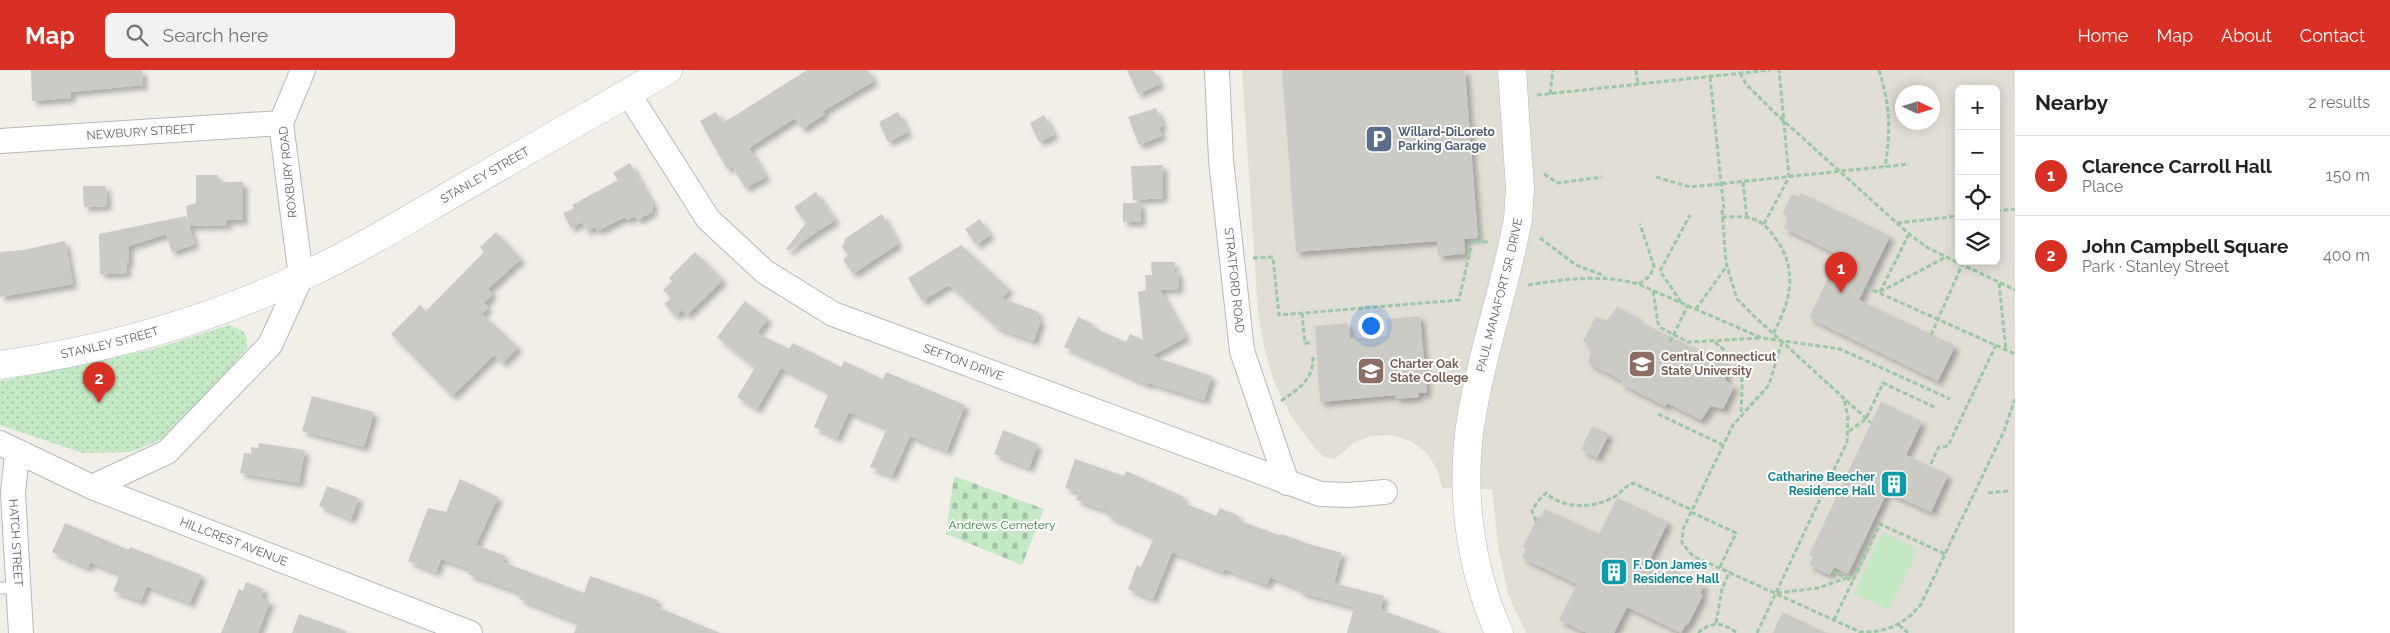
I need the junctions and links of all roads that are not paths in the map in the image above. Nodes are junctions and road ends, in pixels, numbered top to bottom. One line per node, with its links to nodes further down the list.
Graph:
1 (303, 70): 6 (street, ROXBURY ROAD)
2 (668, 70): 5 (main road, STANLEY STREET)
3 (1217, 70): 11 (street, STRATFORD ROAD)
4 (1512, 70): 17 (main road, PAUL MANAFORT SR. DRIVE)
5 (628, 93): 8 (main road, STANLEY STREET); 11 (street, SEFTON DRIVE)
6 (281, 123): 7 (street, NEWBURY STREET); 8 (street, ROXBURY ROAD)
7 (0, 141)
8 (301, 277): 9 (main road, STANLEY STREET); 12 (street)
9 (0, 365)
10 (8, 448): 12 (street, HILLCREST AVENUE); 14 (street, HATCH STREET)
11 (1287, 483): 13 (street, SEFTON DRIVE)
12 (92, 487): 16 (street, HILLCREST AVENUE)
13 (1385, 492)
14 (9, 588): 15 (street, HATCH STREET)
15 (21, 633)
16 (470, 633)
17 (1499, 633)

